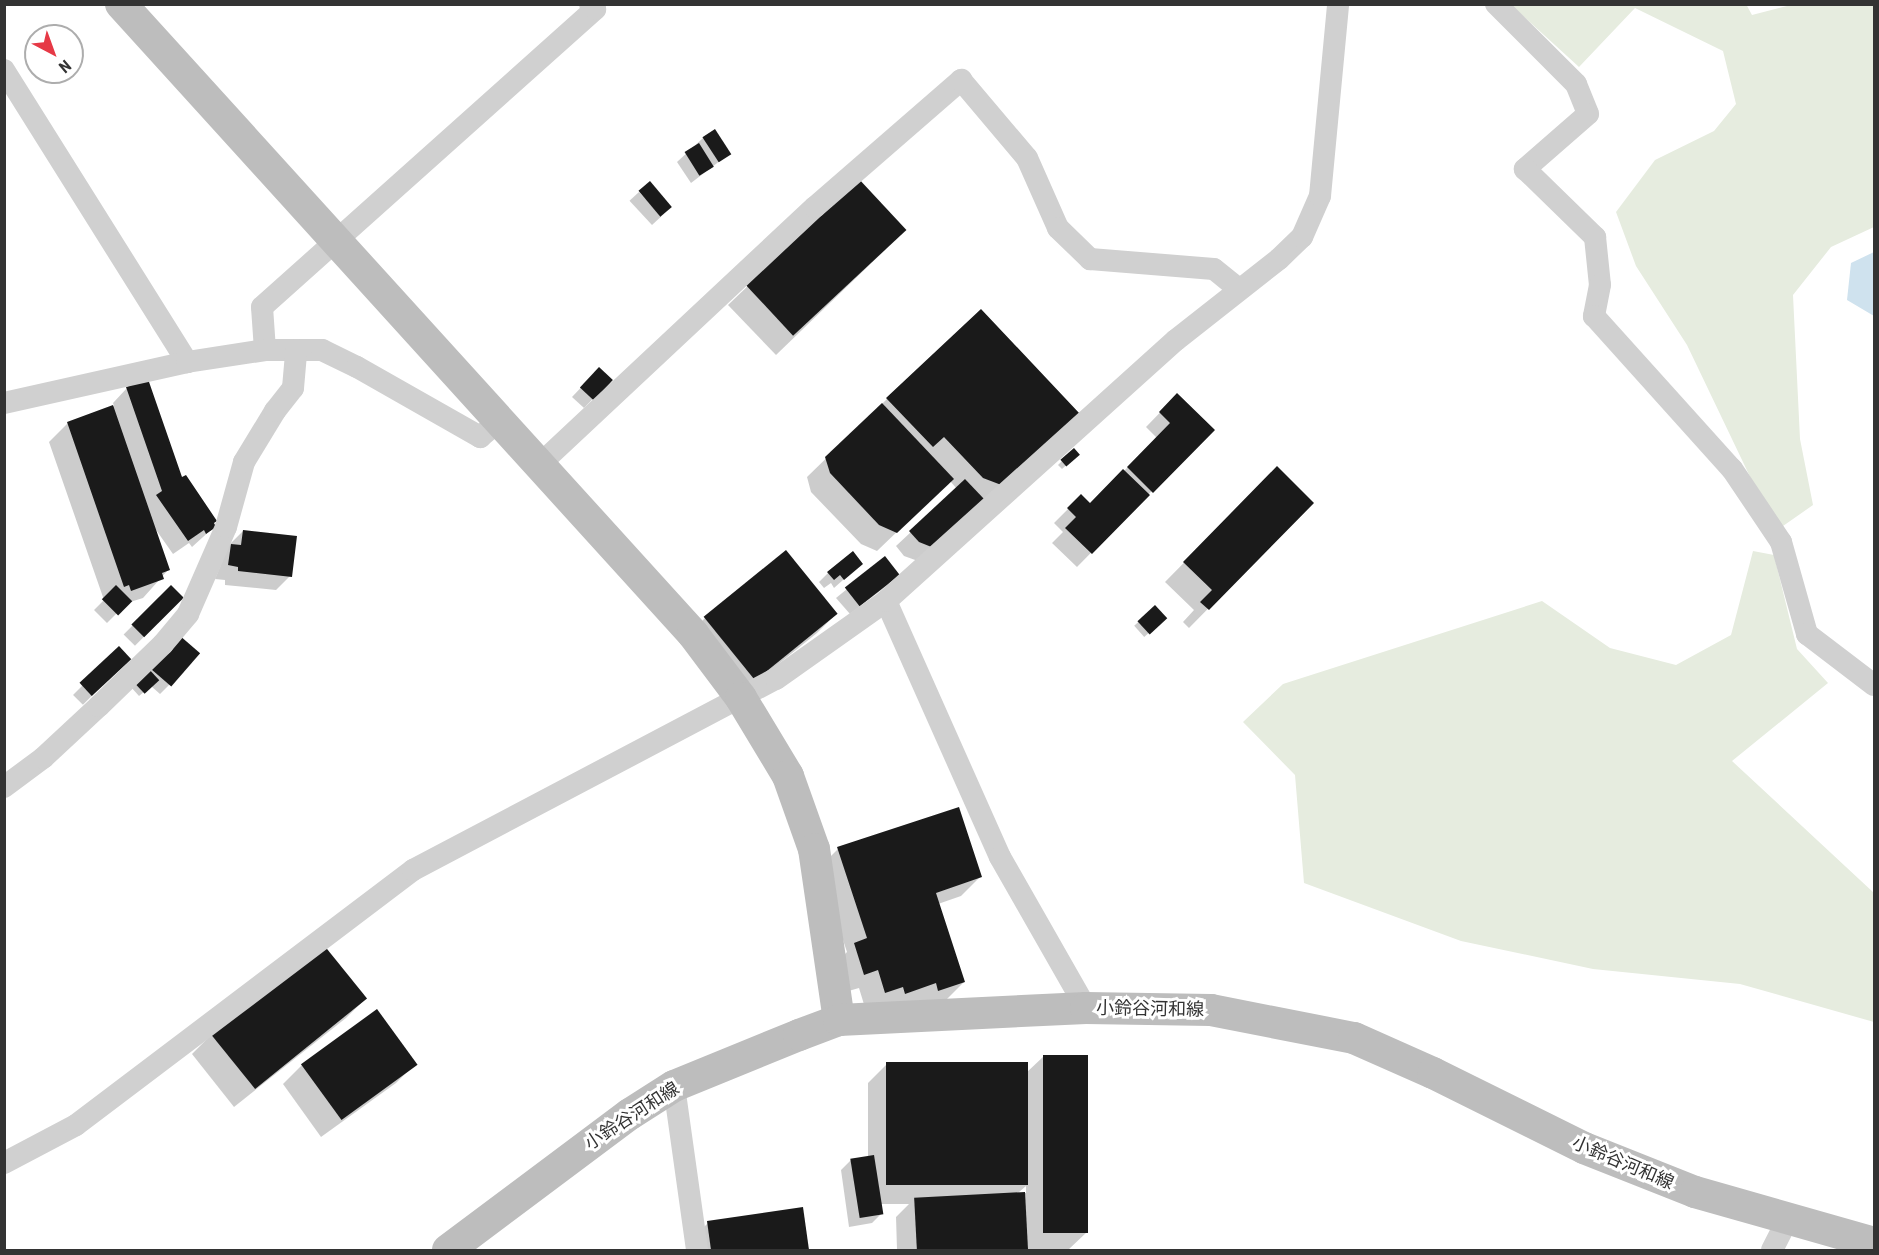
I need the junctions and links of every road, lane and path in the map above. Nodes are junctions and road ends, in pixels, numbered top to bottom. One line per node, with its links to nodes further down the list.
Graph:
1 (121, 4): 6 (main road)
2 (591, 4): 6 (street)
3 (1338, 4): 7 (street)
4 (1496, 4): 15 (street)
5 (4, 70): 10 (street)
6 (336, 242): 8 (street); 12 (main road)
7 (1239, 289): 13 (street); 14 (street)
8 (265, 350): 9 (street); 10 (street)
9 (296, 350): 12 (street); 17 (street)
10 (187, 362): 11 (street)
11 (4, 404)
12 (498, 422): 13 (main road)
13 (538, 466): 16 (main road)
14 (886, 601): 16 (street); 18 (street)
15 (1875, 685)
16 (741, 698): 19 (main road); 21 (street)
17 (4, 787)
18 (1086, 1008): 19 (main road, 小鈴谷河和線); 22 (main road, 小鈴谷河和線)
19 (839, 1020): 20 (main road, 小鈴谷河和線)
20 (674, 1086): 24 (main road, 小鈴谷河和線); 25 (street)
21 (4, 1163)
22 (1786, 1220): 23 (main road, 小鈴谷河和線); 26 (street)
23 (1875, 1243)
24 (448, 1251)
25 (698, 1251)
26 (1772, 1251)

